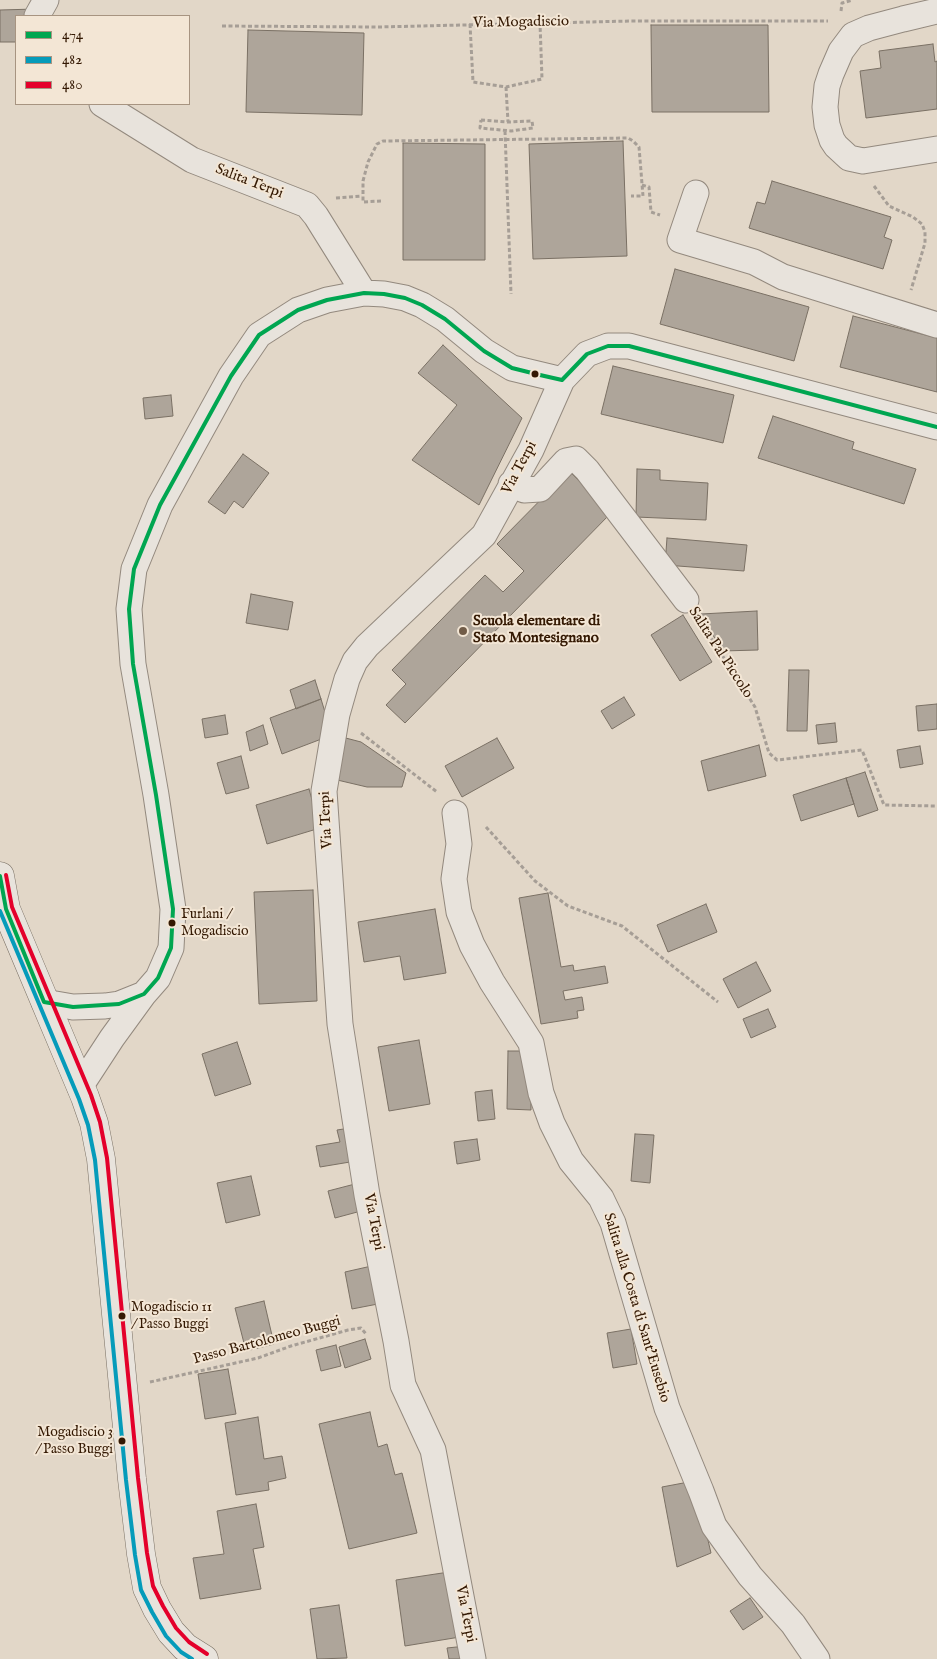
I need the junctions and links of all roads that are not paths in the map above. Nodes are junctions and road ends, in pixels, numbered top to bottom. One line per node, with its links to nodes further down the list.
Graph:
1 (46, 0): 3 (street)
2 (937, 11): 5 (street)
3 (38, 15)
4 (104, 105): 7 (street, Salita Terpi)
5 (937, 149)
6 (696, 193): 8 (street)
7 (364, 293): 9 (street); 15 (street)
8 (937, 325)
9 (562, 380): 10 (street, Via Terpi); 11 (street, Via Terpi)
10 (937, 428)
11 (511, 484): 12 (street, Salita Pal Piccolo); 19 (street, Via Terpi)
12 (686, 600)
13 (455, 812): 20 (street, Salita alla Costa di Sant'Eusebio)
14 (0, 876): 16 (street)
15 (144, 994): 16 (street); 17 (street)
16 (44, 1002): 17 (street)
17 (80, 1087): 18 (street)
18 (204, 1659)
19 (473, 1659)
20 (817, 1659)

